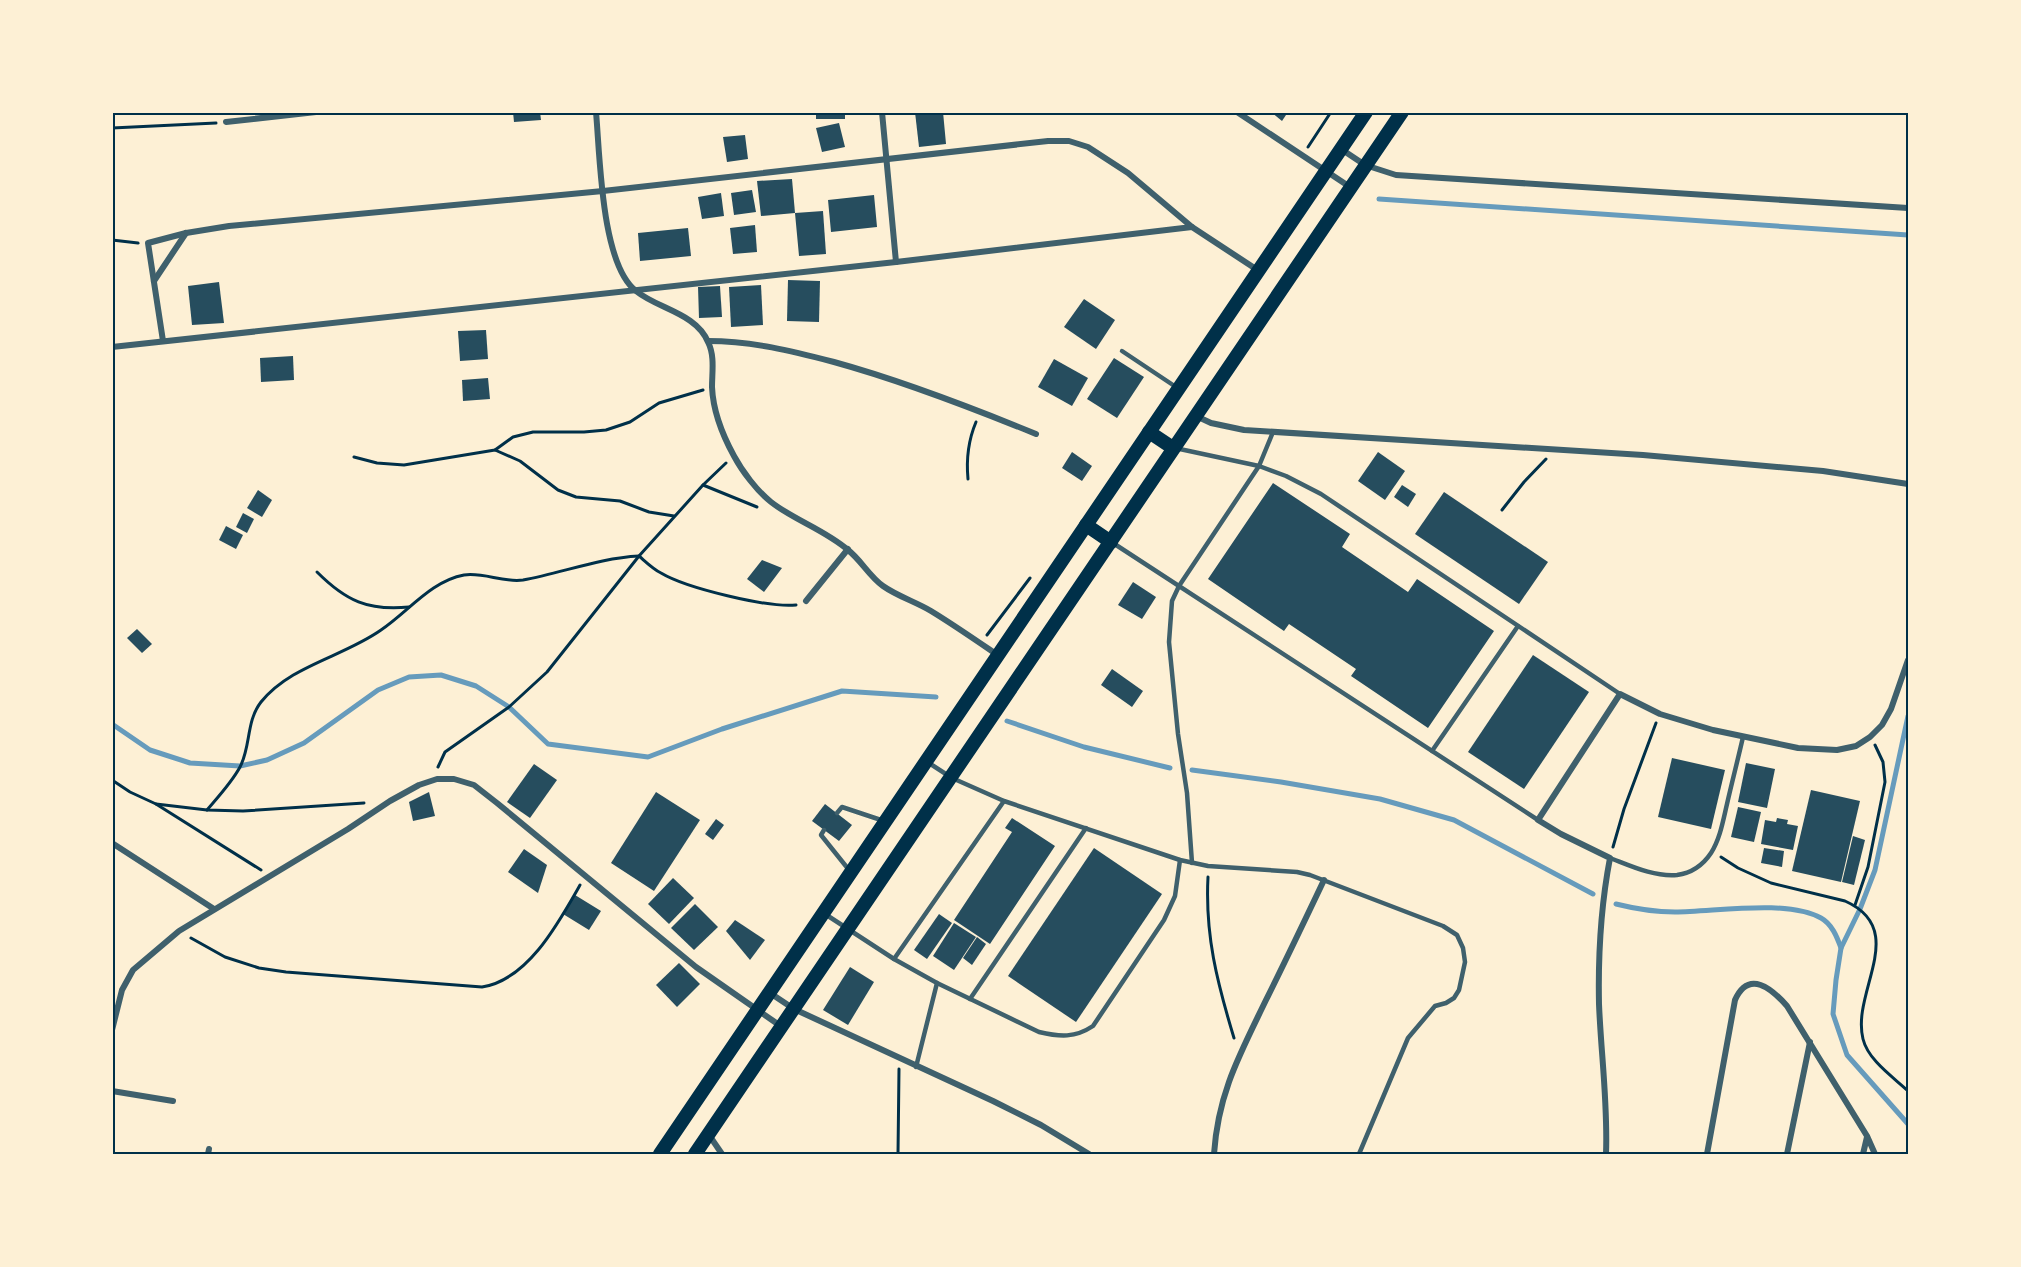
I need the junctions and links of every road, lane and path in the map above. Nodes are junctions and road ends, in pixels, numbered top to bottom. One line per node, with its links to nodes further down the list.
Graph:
1 (316, 112): 8 (street)
2 (596, 112): 16 (street)
3 (882, 112): 12 (street)
4 (1237, 112): 11 (street)
5 (1331, 112): 11 (path)
6 (1366, 112): 10 (highway)
7 (1402, 112): 13 (highway)
8 (226, 122): 9 (path)
9 (112, 128)
10 (1341, 149): 13 (street); 14 (highway)
11 (1302, 156): 14 (street)
12 (886, 159): 16 (street); 18 (street); 22 (street)
13 (1365, 165): 15 (highway); 17 (street)
14 (1326, 171): 15 (street); 23 (highway)
15 (1350, 187): 33 (highway)
16 (603, 191): 19 (street); 25 (street)
17 (1908, 208)
18 (1192, 227): 22 (street); 23 (street)
19 (186, 233): 21 (street); 24 (street)
20 (112, 240): 21 (path)
21 (148, 243): 24 (street)
22 (896, 262): 25 (street)
23 (1260, 271): 31 (highway)
24 (154, 282): 26 (street)
25 (633, 289): 26 (street); 27 (street)
26 (163, 341): 28 (street)
27 (708, 341): 30 (street); 32 (street)
28 (112, 347)
29 (1122, 351): 31 (lane)
30 (712, 388): 39 (path); 40 (street)
31 (1178, 388): 34 (highway)
32 (980, 411): 36 (street); 43 (path)
33 (1196, 416): 35 (street); 37 (highway)
34 (1149, 432): 37 (highway); 49 (highway)
35 (1273, 432): 38 (street); 42 (lane)
36 (1036, 434)
37 (1173, 448): 42 (lane); 50 (highway)
38 (1552, 449): 44 (street); 47 (path)
39 (495, 450): 41 (path); 48 (path)
40 (734, 456): 45 (path); 51 (street)
41 (354, 457)
42 (1259, 466): 55 (lane); 58 (lane)
43 (968, 479)
44 (1908, 484)
45 (703, 485): 46 (path); 48 (path)
46 (759, 508)
47 (1502, 510)
48 (674, 516): 52 (path)
49 (1086, 525): 50 (highway); 60 (highway)
50 (1111, 542): 55 (lane); 68 (highway)
51 (848, 549): 56 (street); 59 (street)
52 (639, 556): 56 (path); 57 (path); 69 (path)
53 (317, 572): 57 (path)
54 (1034, 572): 59 (path)
55 (1179, 586): 66 (lane); 84 (lane)
56 (806, 602)
57 (409, 607): 74 (path)
58 (1518, 626): 62 (lane); 66 (lane)
59 (981, 644): 60 (street)
60 (999, 656): 67 (highway)
61 (1908, 660): 65 (street)
62 (1620, 694): 63 (street); 76 (street)
63 (1660, 714): 64 (street); 82 (path)
64 (1743, 736): 65 (street); 81 (lane)
65 (1870, 737): 90 (path)
66 (1432, 751): 76 (lane)
67 (928, 762): 68 (lane); 77 (highway)
68 (952, 778): 72 (lane); 93 (highway)
69 (436, 779): 71 (street); 88 (street)
70 (112, 780): 73 (path)
71 (390, 801): 74 (path); 87 (street)
72 (1004, 801): 78 (lane); 95 (lane)
73 (156, 804): 74 (path); 87 (path)
74 (207, 810)
75 (837, 813): 77 (lane)
76 (1538, 820): 82 (street)
77 (887, 822): 86 (highway)
78 (1086, 828): 83 (lane); 98 (lane)
79 (824, 830): 86 (lane)
80 (112, 843): 91 (street)
81 (1712, 851): 82 (lane); 90 (path)
82 (1610, 858): 119 (street)
83 (1180, 860): 84 (lane); 98 (lane)
84 (1192, 863): 85 (lane)
85 (1208, 866): 89 (lane); 104 (path)
86 (852, 873): 92 (highway)
87 (270, 875): 91 (street)
88 (586, 875): 94 (path); 100 (street)
89 (1324, 880): 104 (street); 118 (lane)
90 (1855, 905): 108 (path)
91 (214, 909): 94 (street)
92 (824, 914): 93 (lane); 97 (highway)
93 (849, 930): 95 (lane); 99 (highway)
94 (179, 931): 102 (street)
95 (894, 959): 96 (lane)
96 (937, 982): 98 (lane); 106 (lane)
97 (770, 993): 99 (street); 100 (highway)
98 (970, 999)
99 (794, 1009): 101 (highway); 105 (street)
100 (758, 1010): 101 (street); 112 (highway)
101 (782, 1027): 110 (highway)
102 (112, 1030)
103 (1810, 1042): 111 (street); 120 (street); 121 (street)
104 (1239, 1056): 117 (street)
105 (899, 1059): 106 (street); 115 (path)
106 (916, 1067): 116 (street)
107 (112, 1091): 109 (street)
108 (1908, 1091)
109 (173, 1101)
110 (709, 1134): 113 (highway); 114 (street)
111 (1867, 1136): 122 (street); 123 (street)
112 (660, 1155)
113 (695, 1155)
114 (722, 1155)
115 (898, 1155)
116 (1089, 1155)
117 (1214, 1155)
118 (1359, 1155)
119 (1606, 1155)
120 (1707, 1155)
121 (1787, 1155)
122 (1863, 1155)
123 (1875, 1155)

